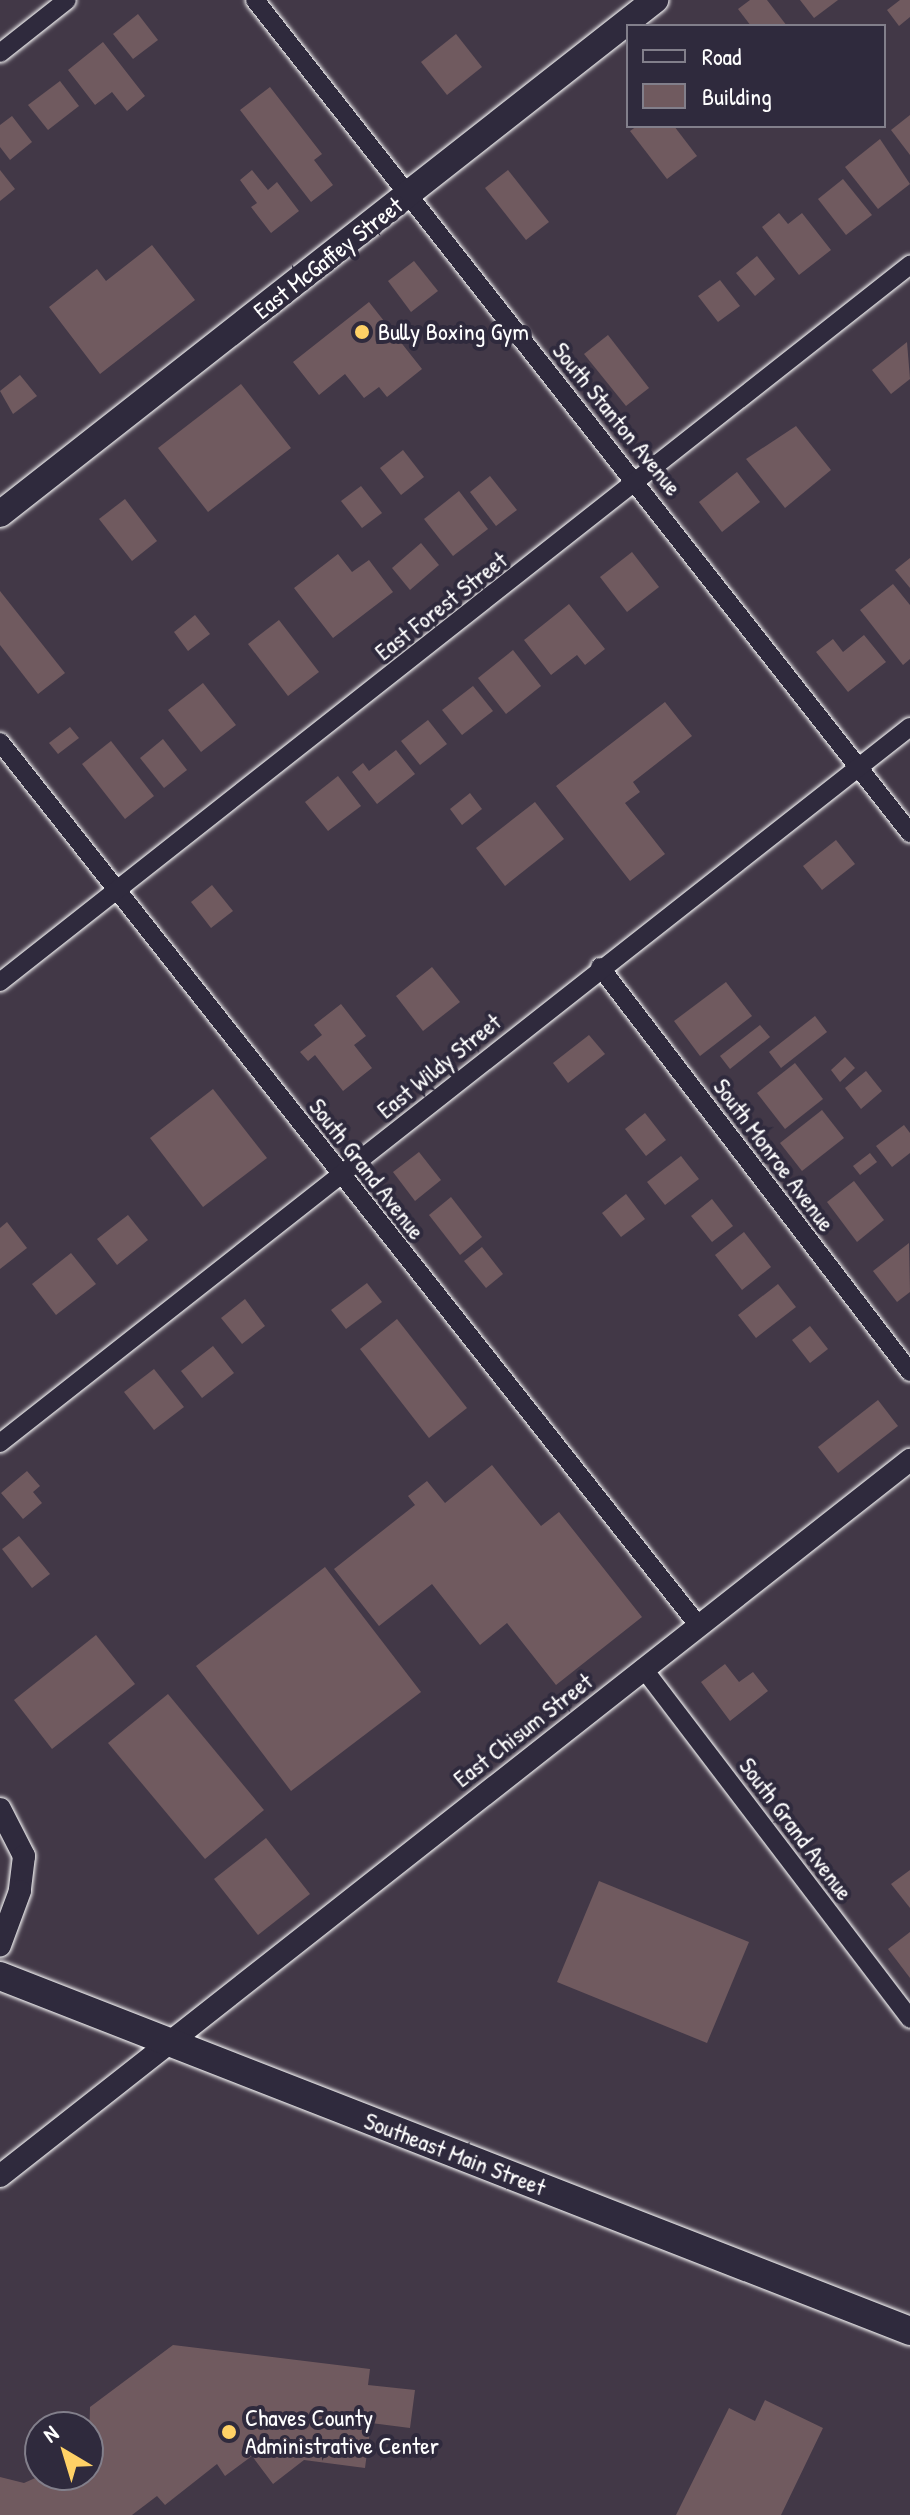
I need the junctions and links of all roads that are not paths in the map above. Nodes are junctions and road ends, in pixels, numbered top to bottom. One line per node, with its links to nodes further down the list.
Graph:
1 (67, 0): 4 (street)
2 (255, 0): 5 (street, South Stanton Avenue)
3 (655, 0): 5 (main road, East McGaffey Street)
4 (0, 53)
5 (408, 195): 7 (street, South Stanton Avenue); 8 (main road, East McGaffey Street)
6 (910, 265): 7 (street, East Forest Street)
7 (637, 482): 11 (street, South Stanton Avenue); 13 (street, East Forest Street)
8 (0, 514)
9 (910, 727): 11 (street, East Wildy Street)
10 (0, 742): 13 (street, South Grand Avenue)
11 (859, 767): 12 (street, South Stanton Avenue); 14 (street, East Wildy Street)
12 (910, 833)
13 (118, 892): 15 (street, East Forest Street); 16 (street, South Grand Avenue)
14 (600, 967): 16 (street, East Wildy Street); 17 (street, South Monroe Avenue)
15 (0, 982)
16 (341, 1174): 18 (street, East Wildy Street); 20 (street, South Grand Avenue)
17 (910, 1372)
18 (0, 1443)
19 (910, 1460): 20 (street, East Chisum Street)
20 (698, 1625): 21 (street, East Chisum Street)
21 (643, 1668): 25 (street, South Grand Avenue); 26 (street, East Chisum Street)
22 (0, 1809): 23 (street)
23 (0, 1945)
24 (0, 1976): 26 (main road, Southeast Main Street)
25 (910, 2019)
26 (170, 2043): 27 (street, East Chisum Street); 28 (main road, Southeast Main Street)
27 (0, 2176)
28 (910, 2331)

